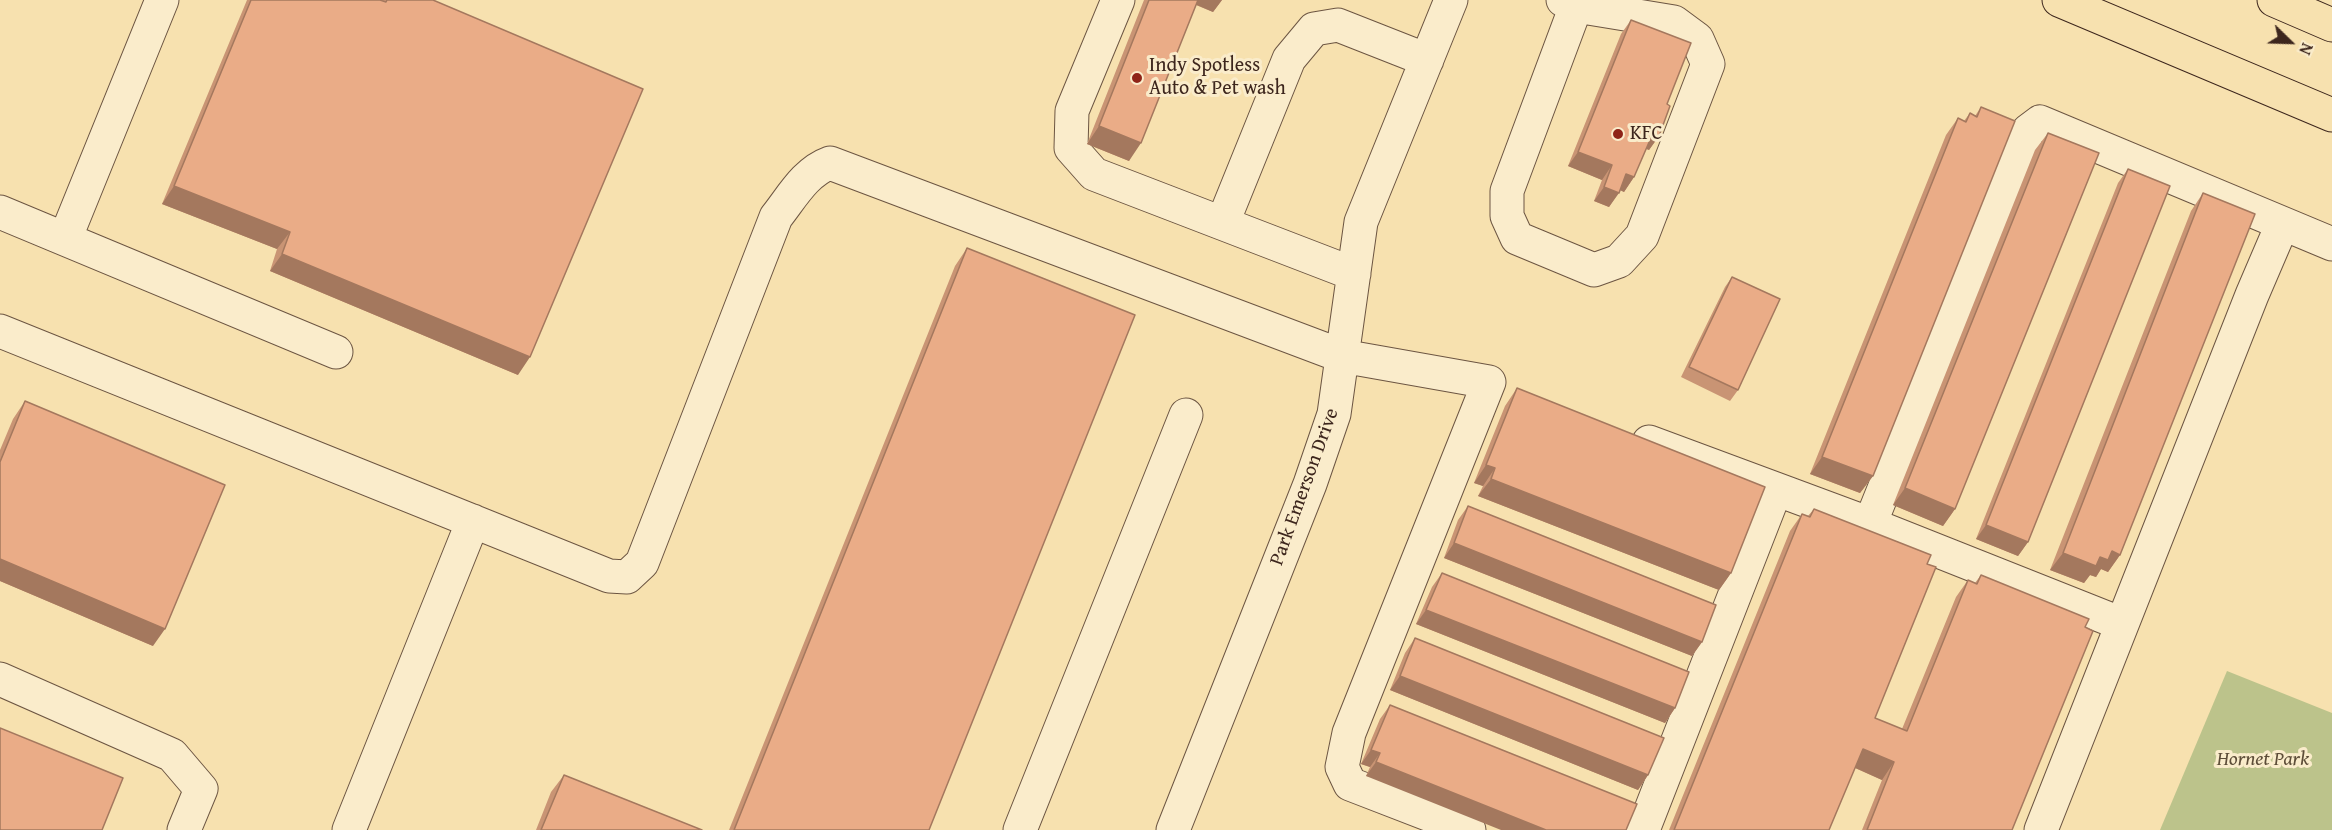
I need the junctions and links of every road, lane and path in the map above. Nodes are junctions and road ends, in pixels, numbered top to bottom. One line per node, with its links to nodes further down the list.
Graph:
1 (162, 0): 13 (street)
2 (1118, 0): 11 (street)
3 (1452, 0): 8 (street, Park Emerson Drive)
4 (2059, 0): 9 (main road)
5 (2274, 0): 7 (main road)
6 (1569, 3): 6 (street)
7 (2332, 25)
8 (1427, 60): 11 (street); 15 (street, Park Emerson Drive)
9 (2332, 115)
10 (0, 212): 13 (street)
11 (1222, 222): 15 (street)
12 (2282, 225): 14 (street); 25 (street); 26 (street)
13 (65, 239): 17 (street)
14 (2332, 244)
15 (1354, 274): 18 (street, Park Emerson Drive)
16 (0, 331): 24 (street)
17 (336, 352)
18 (1342, 356): 19 (street); 24 (street); 31 (street, Park Emerson Drive)
19 (1489, 382): 20 (street); 32 (street)
20 (1522, 394)
21 (1186, 415): 30 (street)
22 (1622, 432): 23 (street)
23 (1776, 489): 25 (street); 33 (street)
24 (472, 521): 29 (street)
25 (1870, 524): 26 (street)
26 (2122, 624): 34 (street)
27 (0, 679): 28 (street)
28 (184, 830)
29 (349, 830)
30 (1020, 830)
31 (1172, 830)
32 (1469, 830)
33 (1642, 830)
34 (2041, 830)

